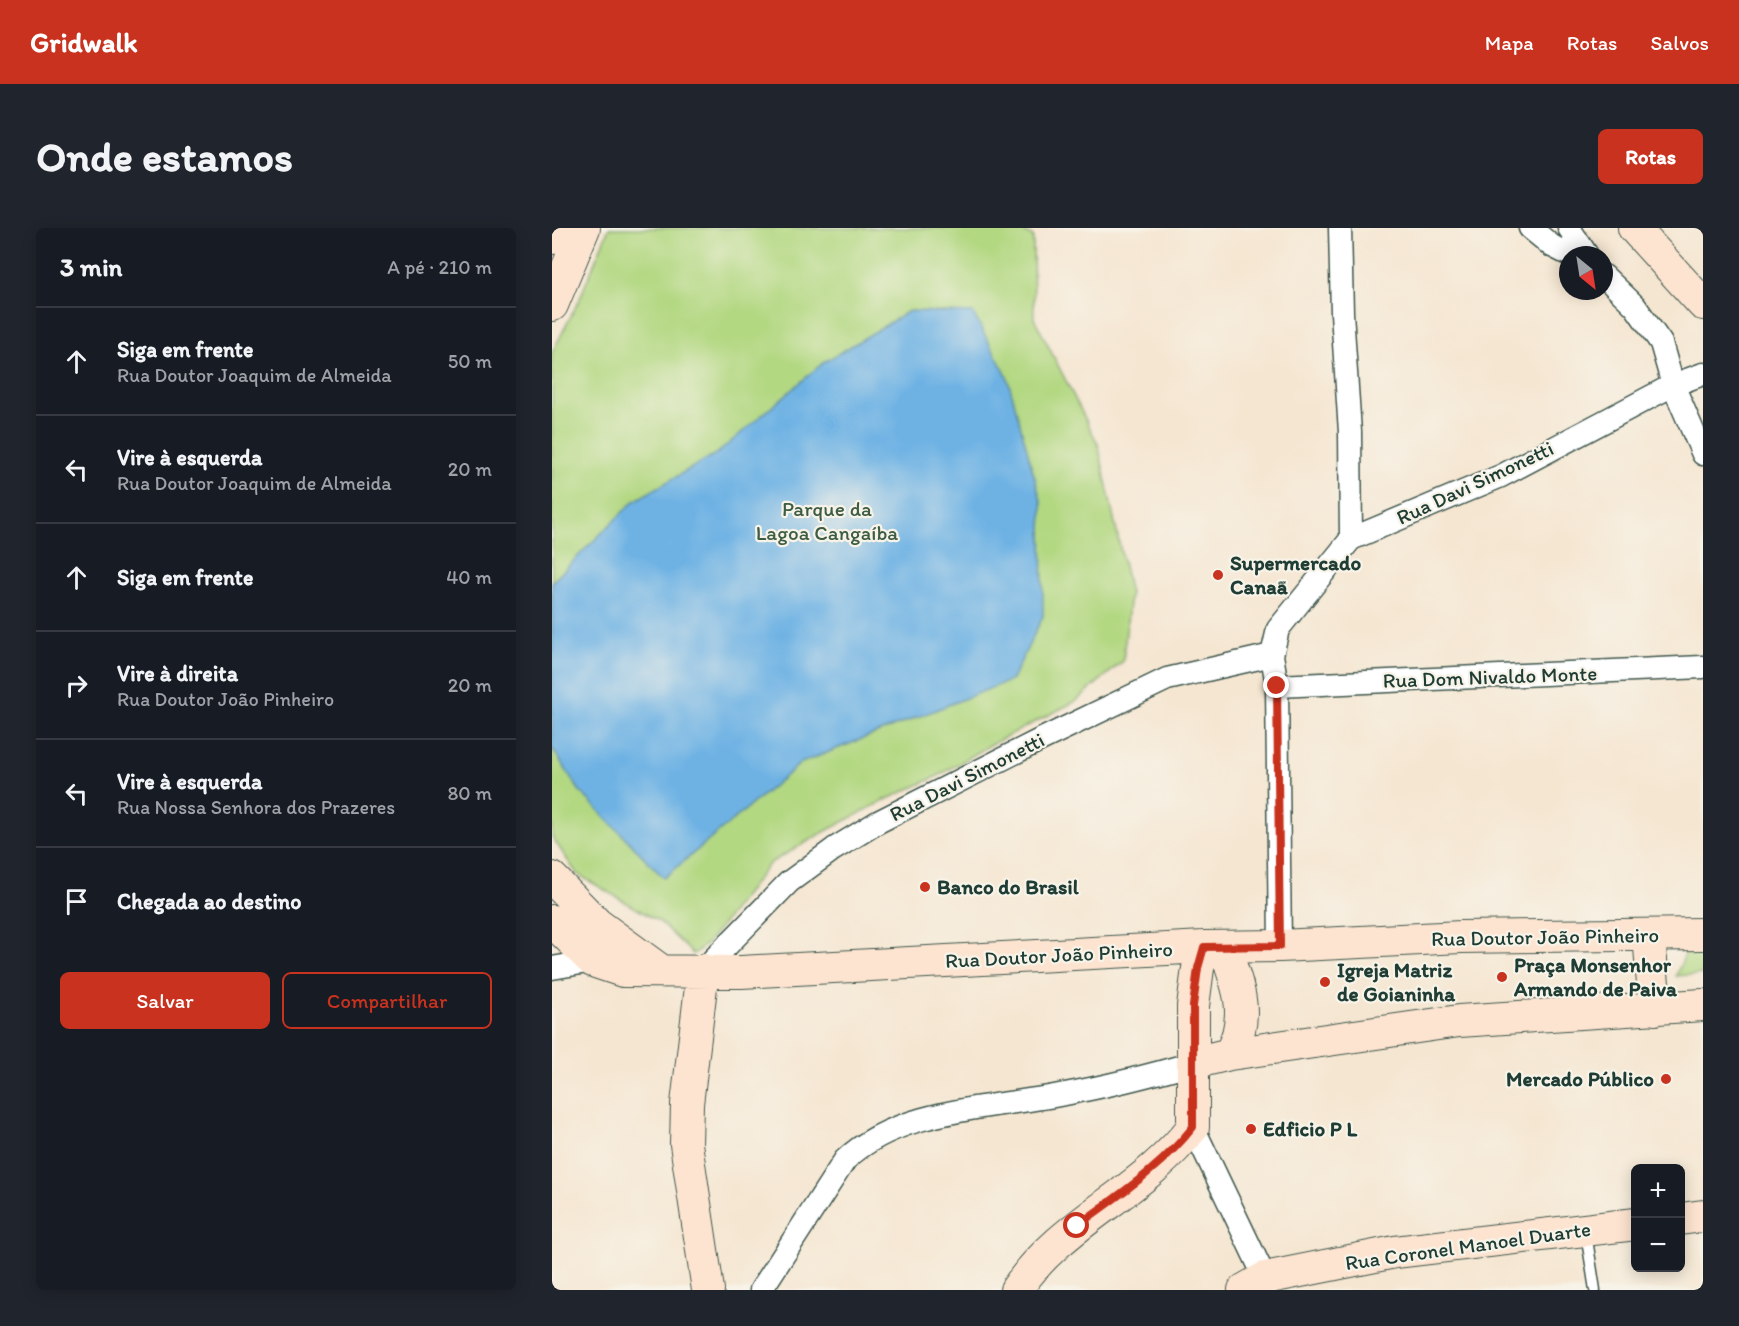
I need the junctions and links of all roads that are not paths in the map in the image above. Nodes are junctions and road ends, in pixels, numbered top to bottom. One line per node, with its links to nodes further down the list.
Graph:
1 (556, 228): 7 (street)
2 (584, 228): 11 (street)
3 (1340, 228): 16 (street)
4 (1530, 228): 9 (street)
5 (1569, 228): 8 (street)
6 (1634, 228): 12 (street)
7 (552, 238)
8 (1581, 246)
9 (1559, 250)
10 (1613, 285): 14 (street)
11 (552, 304)
12 (1703, 304)
13 (1703, 374): 14 (street, Rua Davi Simonetti)
14 (1673, 385): 15 (street); 16 (street, Rua Davi Simonetti)
15 (1703, 454)
16 (1351, 539): 17 (street, Rua Davi Simonetti)
17 (1272, 655): 19 (street); 29 (street, Rua Davi Simonetti)
18 (1703, 667): 19 (street, Rua Dom Nivaldo Monte)
19 (1277, 686): 24 (street)
20 (552, 878): 28 (street)
21 (552, 921): 26 (street)
22 (1703, 934): 23 (street, Rua Doutor João Pinheiro)
23 (1649, 935): 24 (street, Rua Doutor João Pinheiro); 31 (street)
24 (1280, 946): 25 (street, Rua Doutor João Pinheiro)
25 (1214, 947): 29 (street, Rua Doutor João Pinheiro); 32 (street); 33 (street)
26 (593, 961): 27 (street); 28 (street, Rua Doutor João Pinheiro)
27 (552, 968)
28 (660, 970): 29 (street, Rua Doutor João Pinheiro)
29 (703, 970): 40 (street)
30 (1703, 1005): 31 (street)
31 (1655, 1009): 32 (street)
32 (1230, 1054): 33 (street)
33 (1193, 1063): 34 (street); 41 (street)
34 (1193, 1127): 39 (street); 42 (street)
35 (1703, 1216): 36 (street)
36 (1685, 1218)
37 (1631, 1224): 38 (street, Rua Coronel Manoel Duarte)
38 (1585, 1229): 39 (street, Rua Coronel Manoel Duarte); 43 (lane)
39 (1258, 1286)
40 (708, 1290)
41 (761, 1290)
42 (1016, 1290)
43 (1595, 1290)

